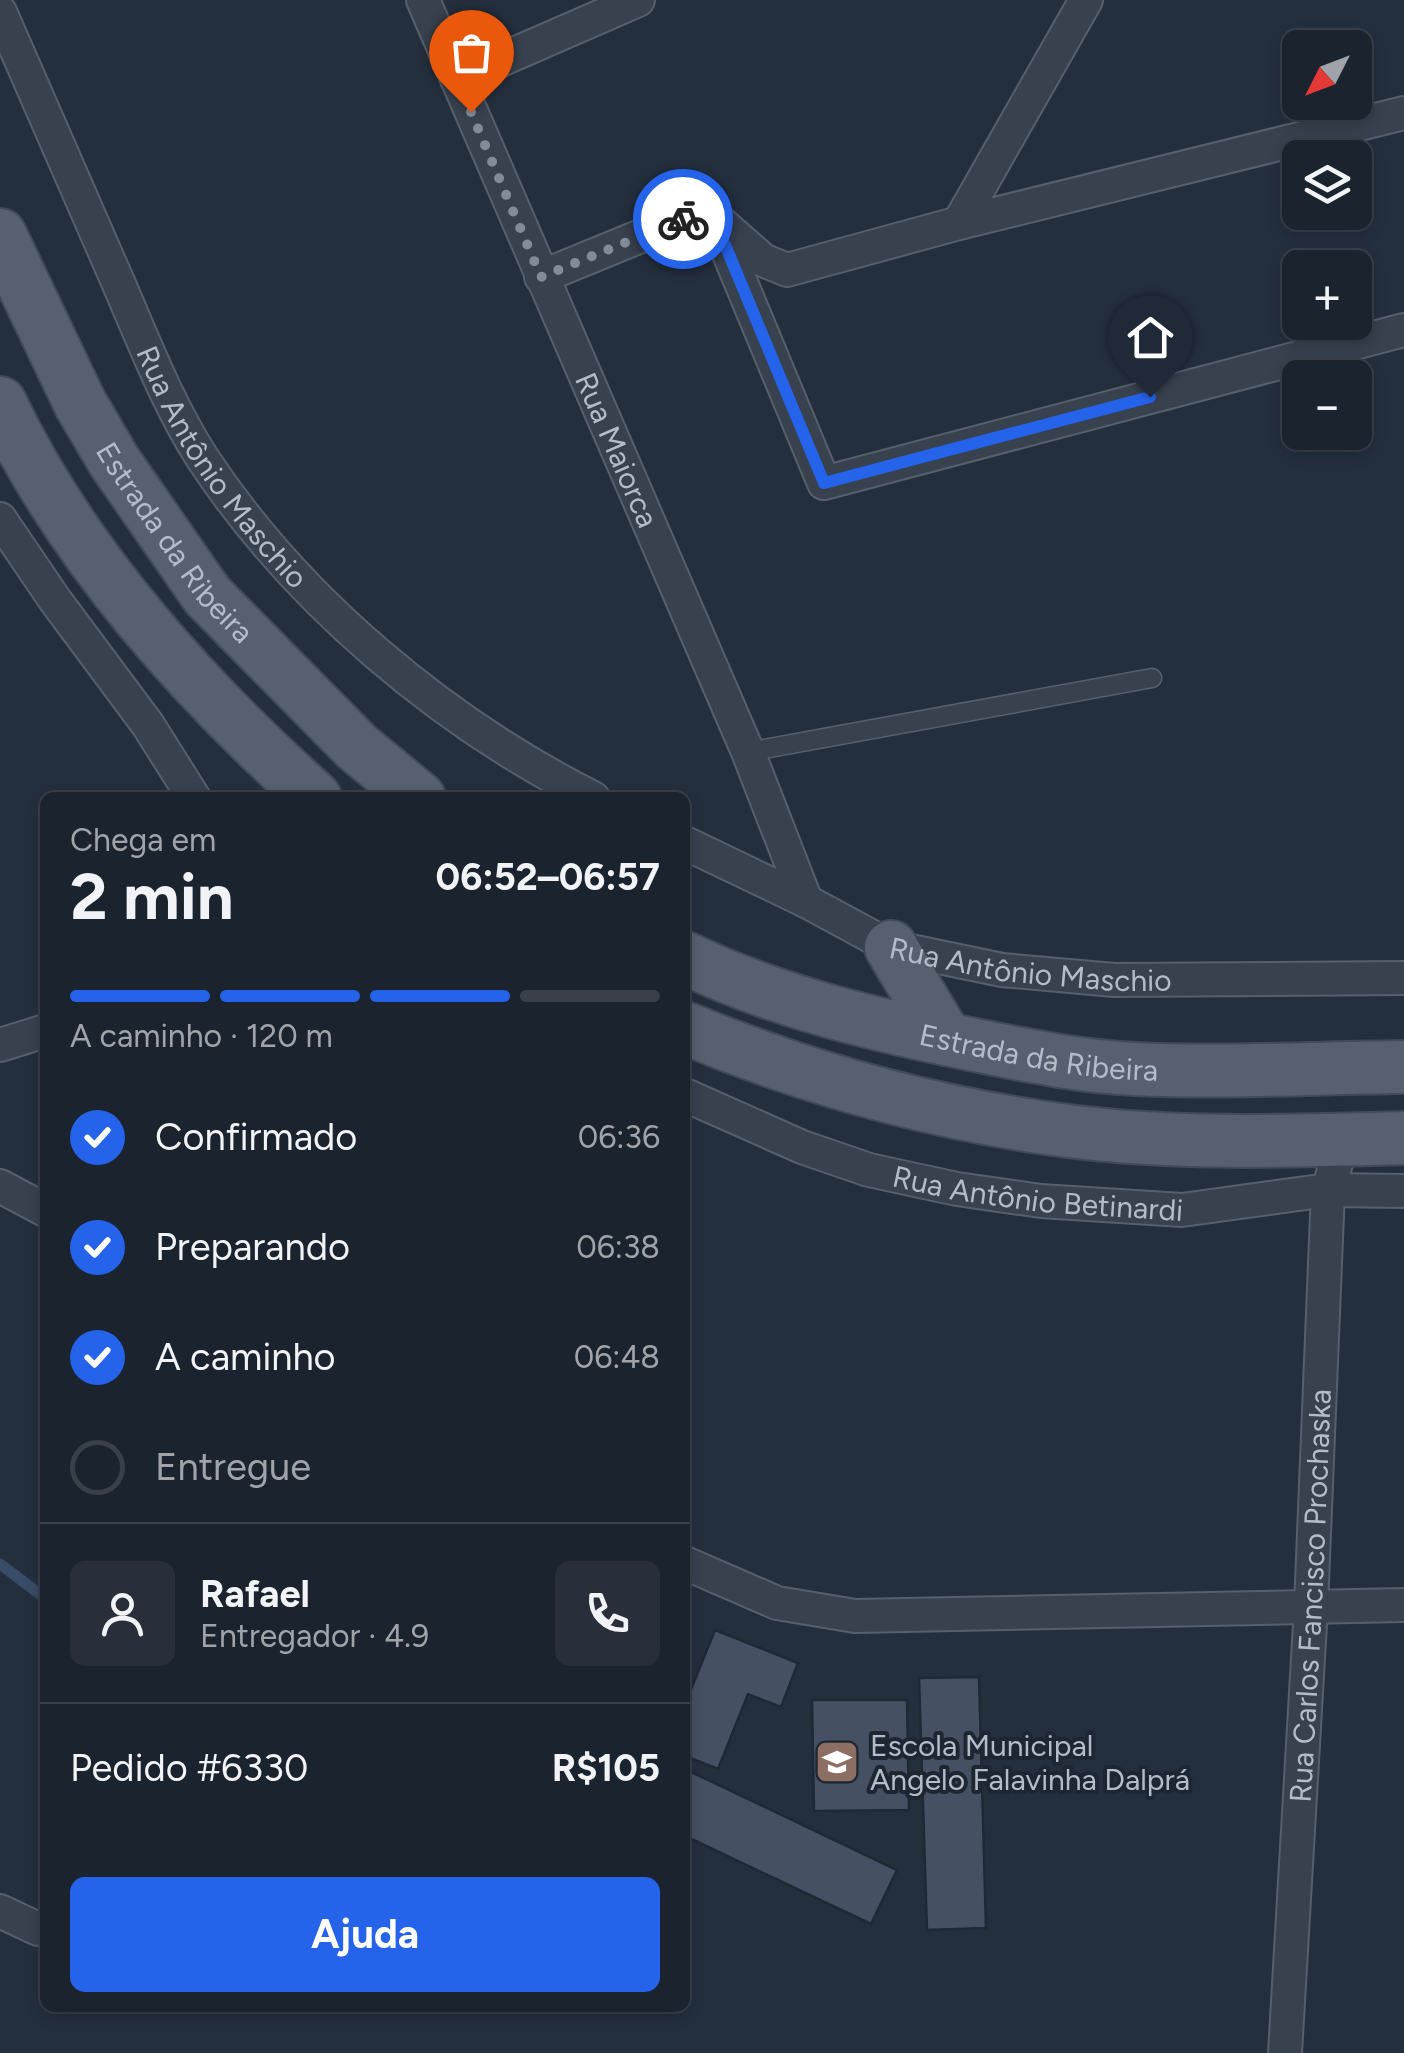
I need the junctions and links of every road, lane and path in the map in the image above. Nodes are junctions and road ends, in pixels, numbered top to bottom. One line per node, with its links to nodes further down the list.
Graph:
1 (423, 0): 5 (street, Rua Maiorca)
2 (638, 0): 5 (street)
3 (1086, 0): 8 (street)
4 (0, 12): 20 (street, Rua Antônio Maschio)
5 (457, 79): 10 (street, Rua Maiorca)
6 (1404, 112): 8 (street)
7 (713, 216): 8 (street); 10 (street); 11 (street)
8 (958, 223)
9 (0, 235): 19 (main road, Estrada da Ribeira)
10 (541, 277): 15 (street, Rua Maiorca)
11 (1404, 330)
12 (0, 403): 16 (main road)
13 (0, 518): 17 (street)
14 (1152, 678): 15 (lane)
15 (748, 752): 22 (street, Rua Maiorca)
16 (269, 777): 18 (main road)
17 (190, 792)
18 (302, 792)
19 (412, 792)
20 (582, 792)
21 (690, 845): 22 (street, Rua Antônio Maschio)
22 (806, 901): 23 (street, Rua Antônio Maschio)
23 (892, 947): 25 (street, Rua Antônio Maschio); 28 (main road)
24 (690, 960): 28 (main road, Estrada da Ribeira)
25 (1404, 978)
26 (690, 1030): 33 (main road)
27 (40, 1032): 29 (street)
28 (946, 1039): 30 (main road, Estrada da Ribeira)
29 (0, 1044)
30 (1404, 1067)
31 (690, 1097): 35 (street, Rua Antônio Betinardi)
32 (1404, 1138): 33 (main road)
33 (1344, 1140): 35 (street, Rua Carlos Fancisco Prochaska)
34 (0, 1186): 37 (street)
35 (1328, 1190): 36 (street, Rua Antônio Betinardi); 40 (street, Rua Carlos Fancisco Prochaska)
36 (1404, 1191)
37 (40, 1207)
38 (690, 1564): 40 (street)
39 (1404, 1605): 40 (street)
40 (1311, 1606): 43 (street, Rua Carlos Fancisco Prochaska)
41 (0, 1911): 42 (street)
42 (38, 1928)
43 (1285, 2053)

